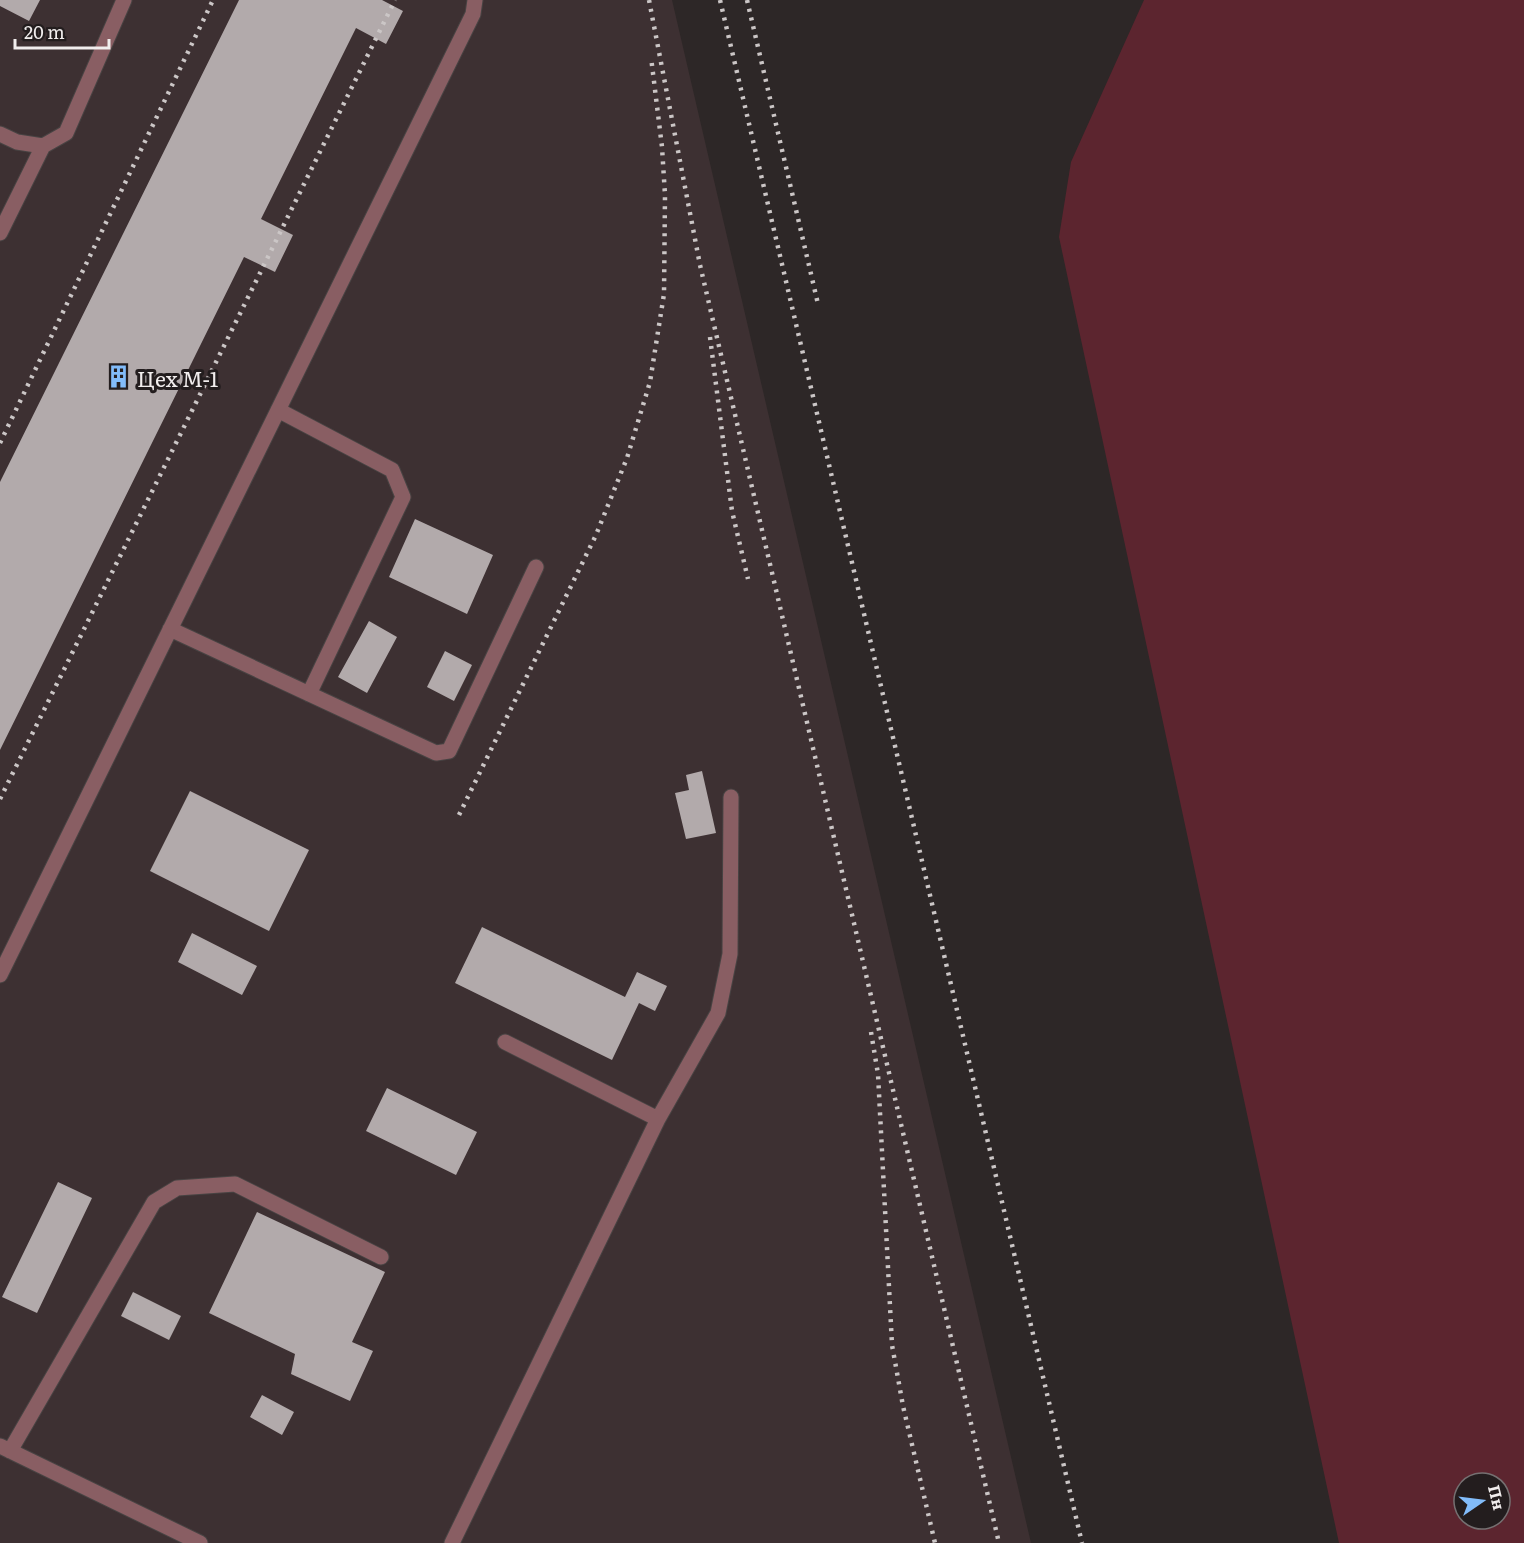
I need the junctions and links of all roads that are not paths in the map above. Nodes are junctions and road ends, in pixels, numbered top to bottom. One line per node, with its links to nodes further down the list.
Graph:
1 (124, 0): 4 (lane)
2 (475, 0): 6 (lane)
3 (0, 134): 4 (lane)
4 (43, 146): 5 (lane)
5 (0, 232)
6 (278, 410): 8 (lane); 9 (lane)
7 (536, 567): 9 (lane)
8 (170, 629): 9 (lane); 11 (lane)
9 (309, 694)
10 (731, 797): 13 (lane)
11 (0, 975)
12 (505, 1042): 13 (lane)
13 (658, 1119): 17 (lane)
14 (381, 1257): 15 (lane)
15 (5, 1449): 16 (lane)
16 (200, 1543)
17 (452, 1543)

